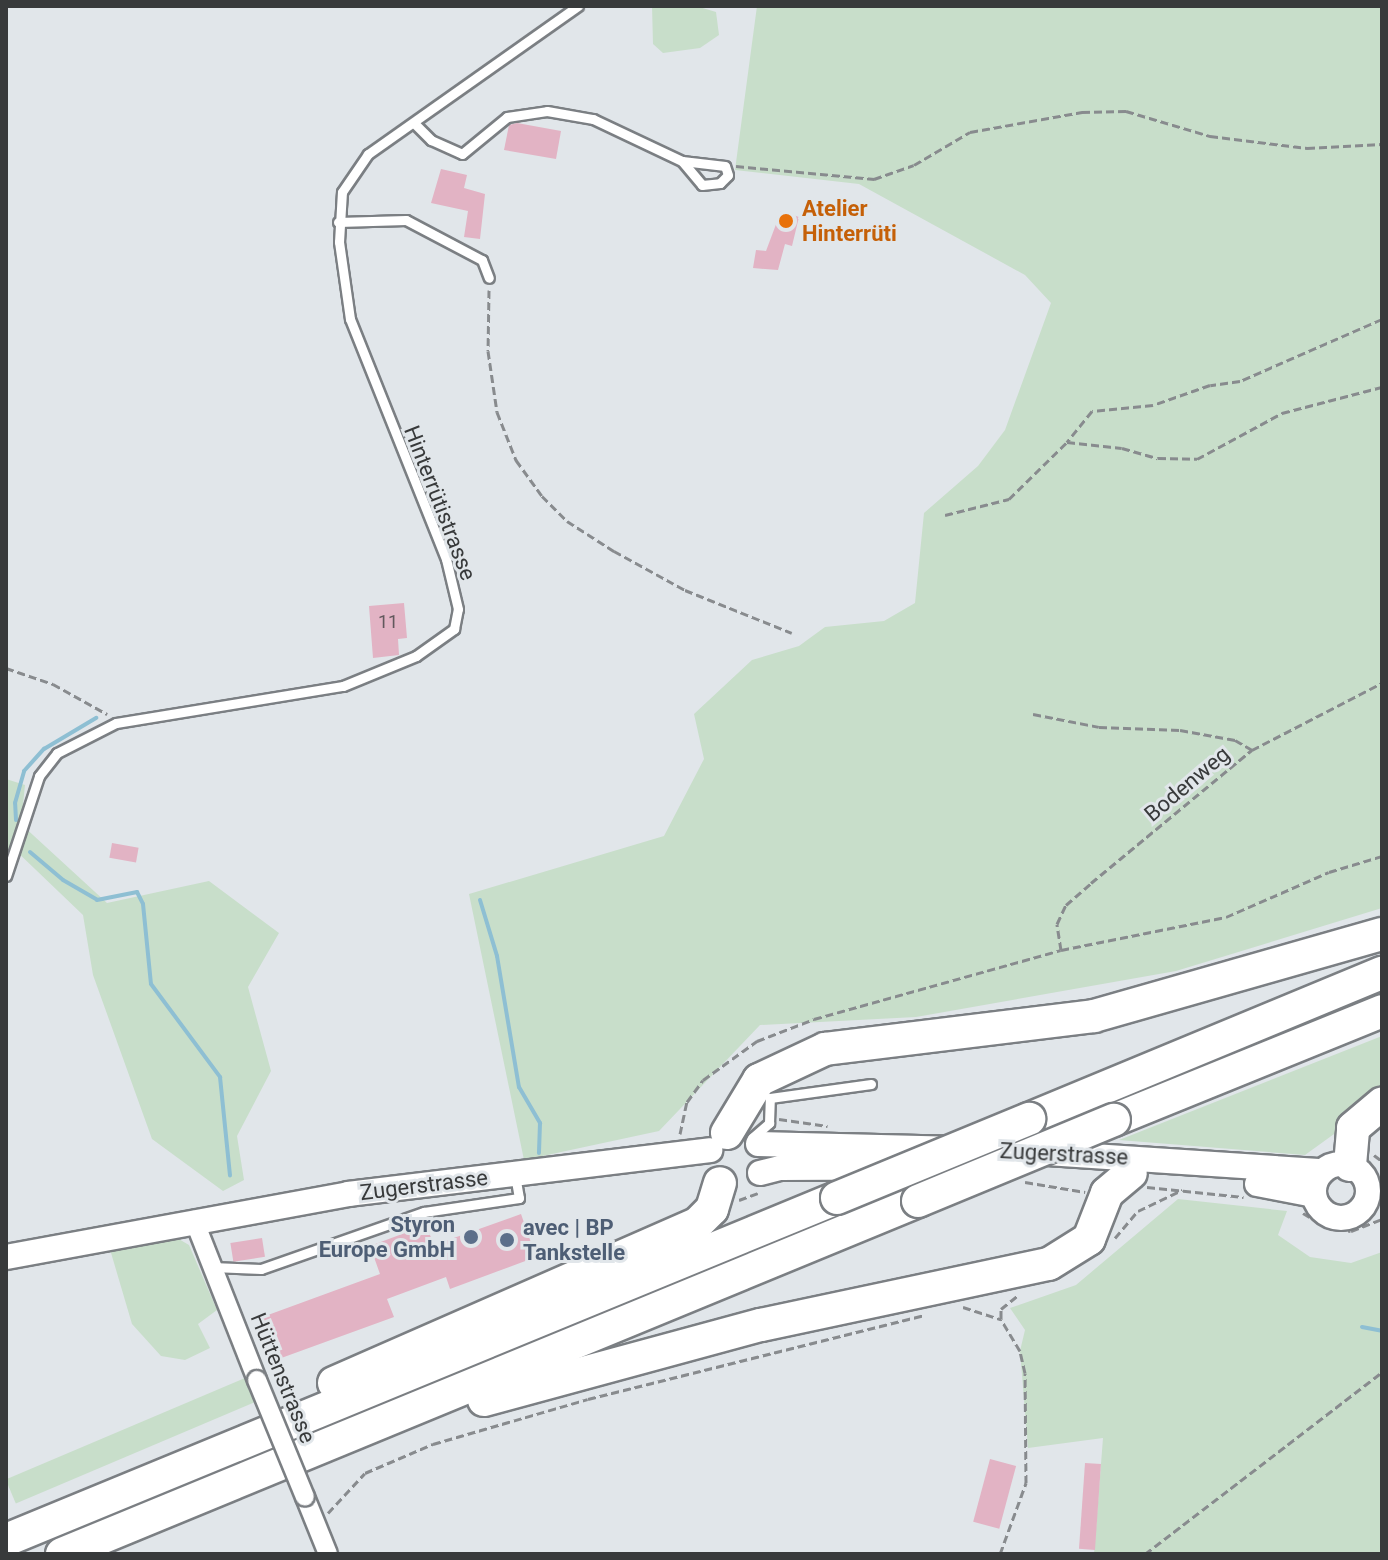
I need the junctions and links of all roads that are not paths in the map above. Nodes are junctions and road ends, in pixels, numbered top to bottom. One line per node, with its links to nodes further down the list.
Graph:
1 (578, 6): 2 (lane, Hinterrütistrasse)
2 (415, 124): 3 (lane); 4 (lane, Hinterrütistrasse)
3 (682, 161): 3 (lane)
4 (338, 222): 5 (lane); 6 (lane, Hinterrütistrasse)
5 (489, 278)
6 (6, 876)
7 (1382, 934): 12 (highway)
8 (1382, 973): 22 (highway, bridge)
9 (1382, 1011): 21 (highway, bridge)
10 (871, 1084): 12 (lane)
11 (1382, 1104): 16 (highway)
12 (729, 1152): 13 (main road); 13 (main road, Zugerstrasse); 14 (main road, Zugerstrasse); 16 (main road, Zugerstrasse); 22 (highway)
13 (760, 1173): 15 (main road, Zugerstrasse)
14 (515, 1174): 18 (main road, Zugerstrasse); 20 (lane)
15 (1132, 1181): 17 (main road, Zugerstrasse); 21 (highway)
16 (1361, 1186): 17 (main road); 17 (main road, Zugerstrasse)
17 (1314, 1195)
18 (194, 1220): 19 (main road, Zugerstrasse); 20 (street, Hüttenstrasse)
19 (6, 1257)
20 (212, 1267): 25 (street, Hüttenstrasse, bridge)
21 (316, 1449): 24 (highway)
22 (43, 1524): 23 (highway)
23 (6, 1540)
24 (62, 1554)
25 (328, 1554)

